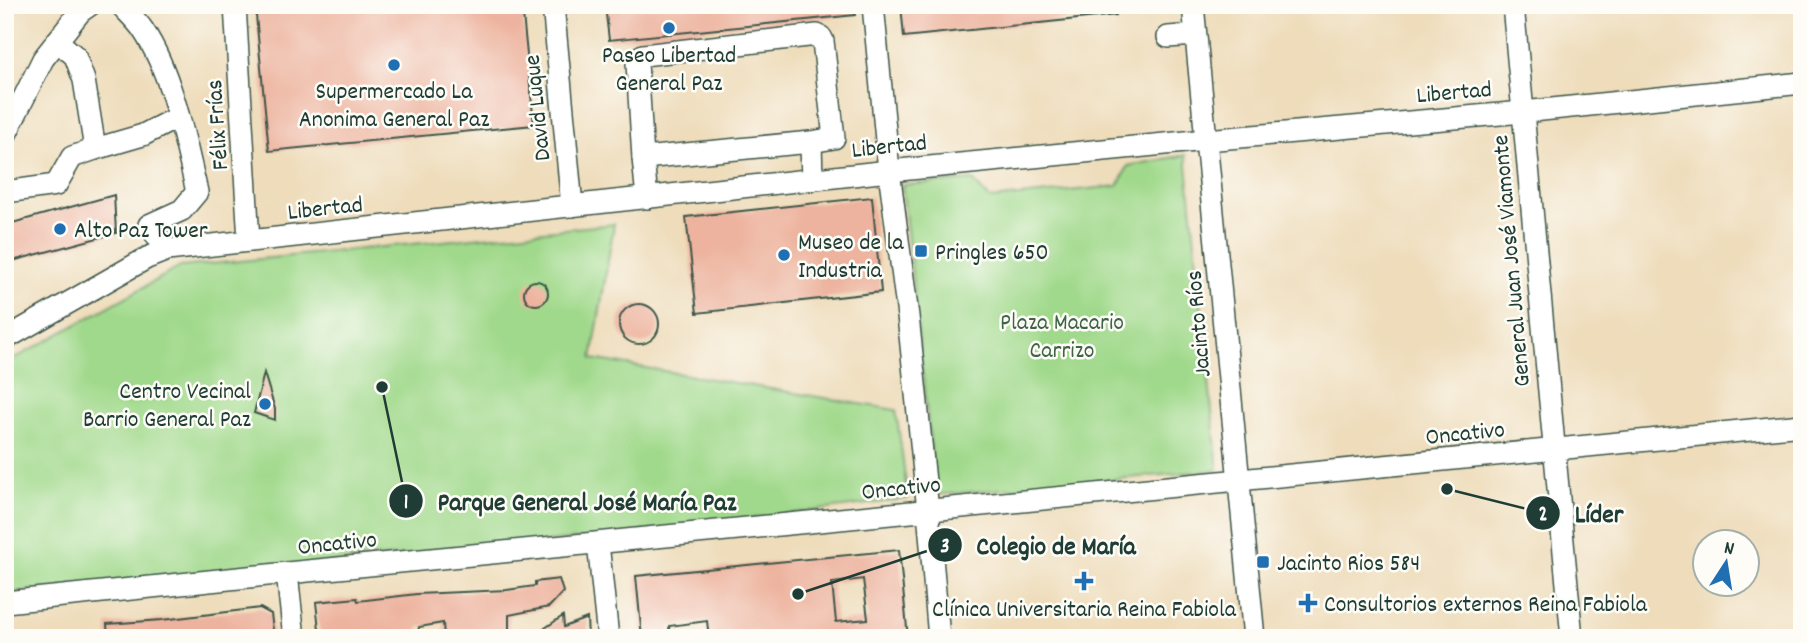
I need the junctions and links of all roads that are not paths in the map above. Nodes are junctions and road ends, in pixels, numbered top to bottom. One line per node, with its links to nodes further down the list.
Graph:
1 (90, 5): 10 (street)
2 (121, 5): 13 (street)
3 (235, 5): 24 (street, Félix Frías)
4 (552, 5): 23 (street, David Luque)
5 (873, 5): 19 (street)
6 (1193, 5): 8 (street, Jacinto Ríos)
7 (1513, 5): 12 (street, General Juan José Viamonte)
8 (1195, 35): 9 (street); 15 (street, Jacinto Ríos)
9 (1168, 37)
10 (57, 41): 14 (street); 17 (street)
11 (1802, 83): 12 (street, Libertad)
12 (1523, 112): 15 (street, Libertad); 28 (street, General Juan José Viamonte)
13 (178, 117): 17 (street); 25 (street)
14 (5, 136)
15 (1206, 140): 19 (street, Libertad); 29 (street, Jacinto Ríos)
16 (810, 142): 18 (street); 18 (street); 20 (street)
17 (95, 149): 21 (street)
18 (643, 158): 22 (street)
19 (889, 171): 20 (street, Libertad); 30 (street)
20 (813, 180): 22 (street, Libertad)
21 (5, 192)
22 (647, 198): 23 (street, Libertad)
23 (572, 206): 24 (street, Libertad)
24 (249, 241): 25 (street, Libertad)
25 (167, 250): 26 (street, Libertad)
26 (5, 339)
27 (1802, 425): 28 (street, Oncativo)
28 (1554, 449): 29 (street, Oncativo); 38 (street, General Juan José Viamonte)
29 (1239, 480): 30 (street, Oncativo); 37 (street, Jacinto Ríos)
30 (928, 510): 31 (street, Oncativo); 36 (street)
31 (598, 543): 32 (street, Oncativo); 35 (street)
32 (287, 573): 33 (street, Oncativo); 34 (street)
33 (5, 602)
34 (294, 638)
35 (608, 638)
36 (939, 638)
37 (1254, 638)
38 (1572, 638)

